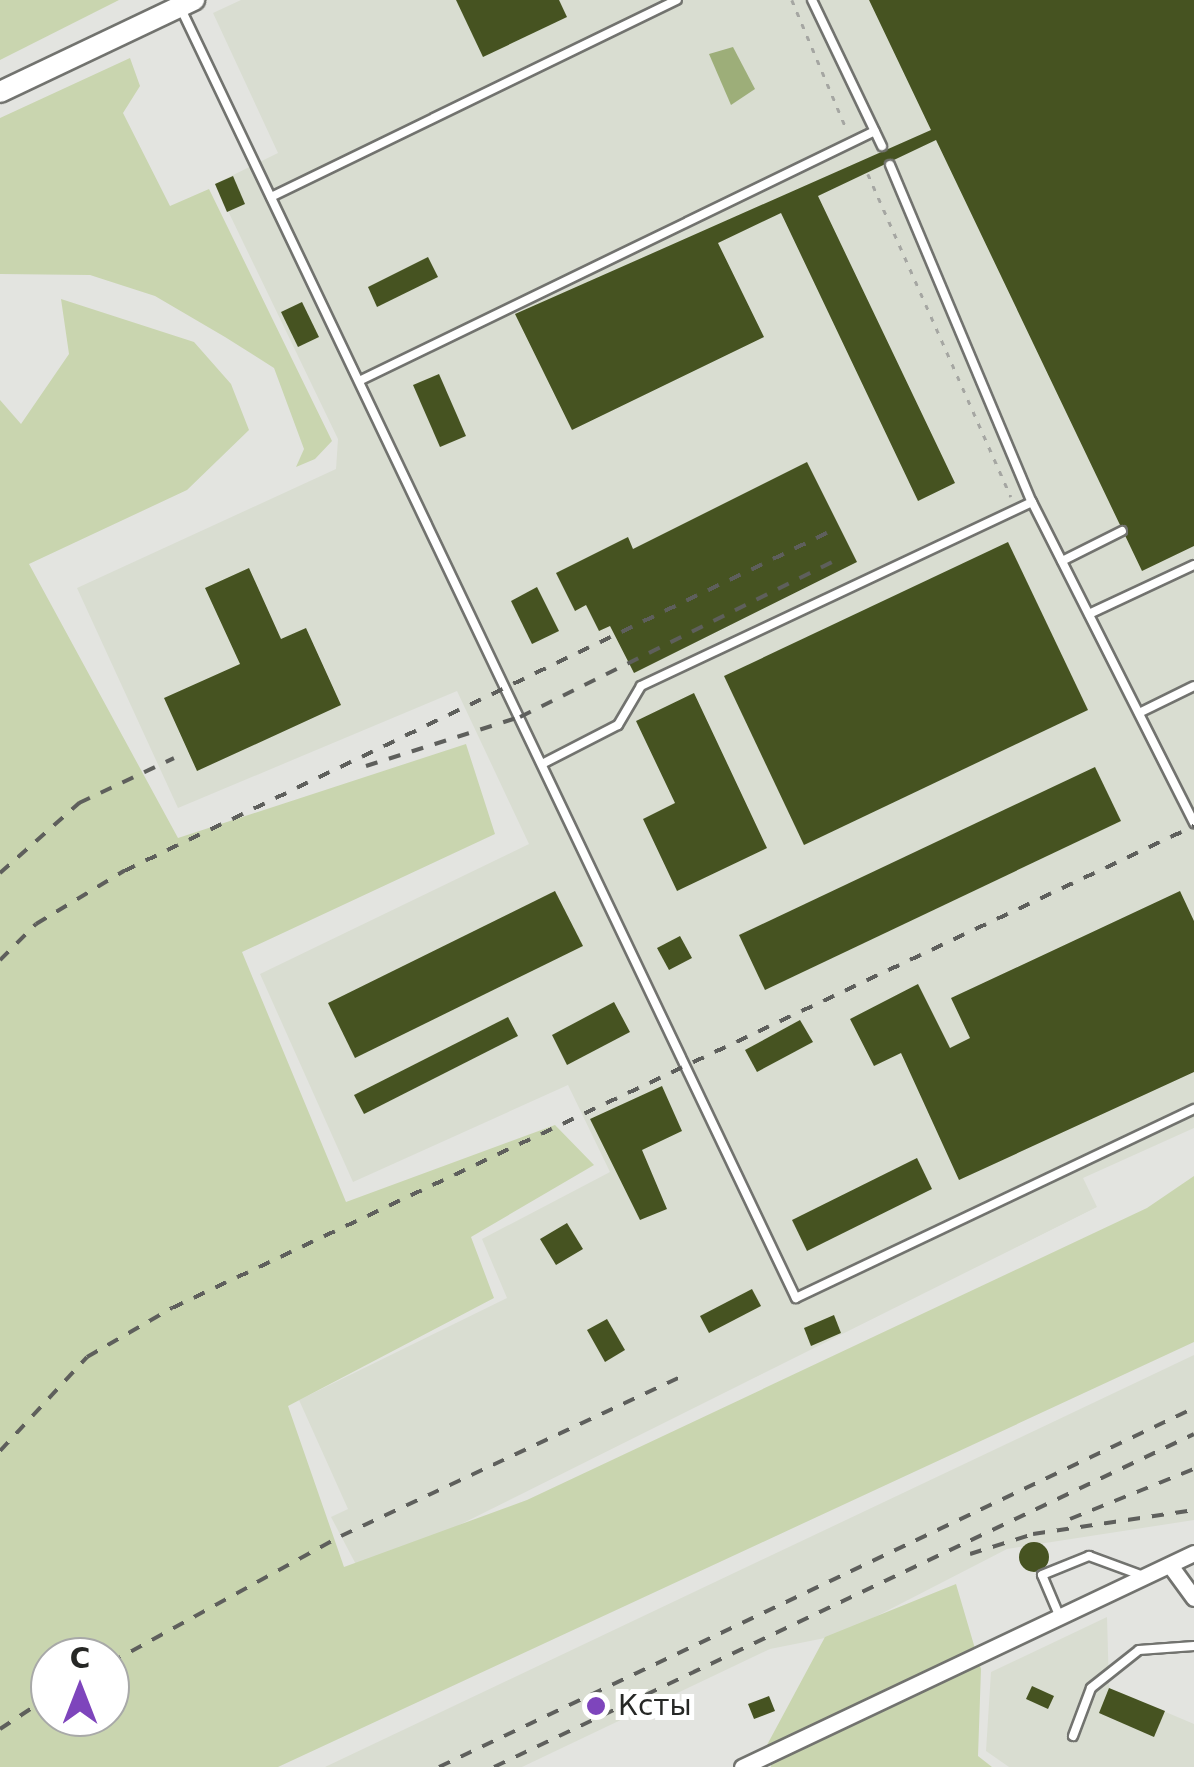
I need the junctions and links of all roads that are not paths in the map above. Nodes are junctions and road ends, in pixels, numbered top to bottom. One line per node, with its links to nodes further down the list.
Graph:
1 (677, 0): 8 (lane)
2 (812, 0): 5 (lane)
3 (187, 3): 4 (street); 8 (lane)
4 (0, 92)
5 (875, 131): 6 (lane); 9 (lane)
6 (882, 146)
7 (890, 165): 10 (lane)
8 (271, 197): 9 (lane)
9 (359, 381): 17 (lane)
10 (1032, 502): 12 (lane); 17 (lane)
11 (1122, 531): 12 (lane)
12 (1062, 561): 14 (lane)
13 (1194, 565): 14 (lane)
14 (1088, 614): 16 (lane)
15 (1194, 686): 16 (lane)
16 (1138, 713): 18 (lane)
17 (542, 764): 19 (lane)
18 (1194, 823)
19 (1194, 1109)
20 (1194, 1553): 21 (street)
21 (1172, 1568): 22 (street); 23 (street)
22 (1149, 1578): 24 (street); 24 (lane)
23 (1194, 1598)
24 (1060, 1619): 27 (street)
25 (1194, 1646): 26 (lane)
26 (1073, 1736)
27 (742, 1767)

